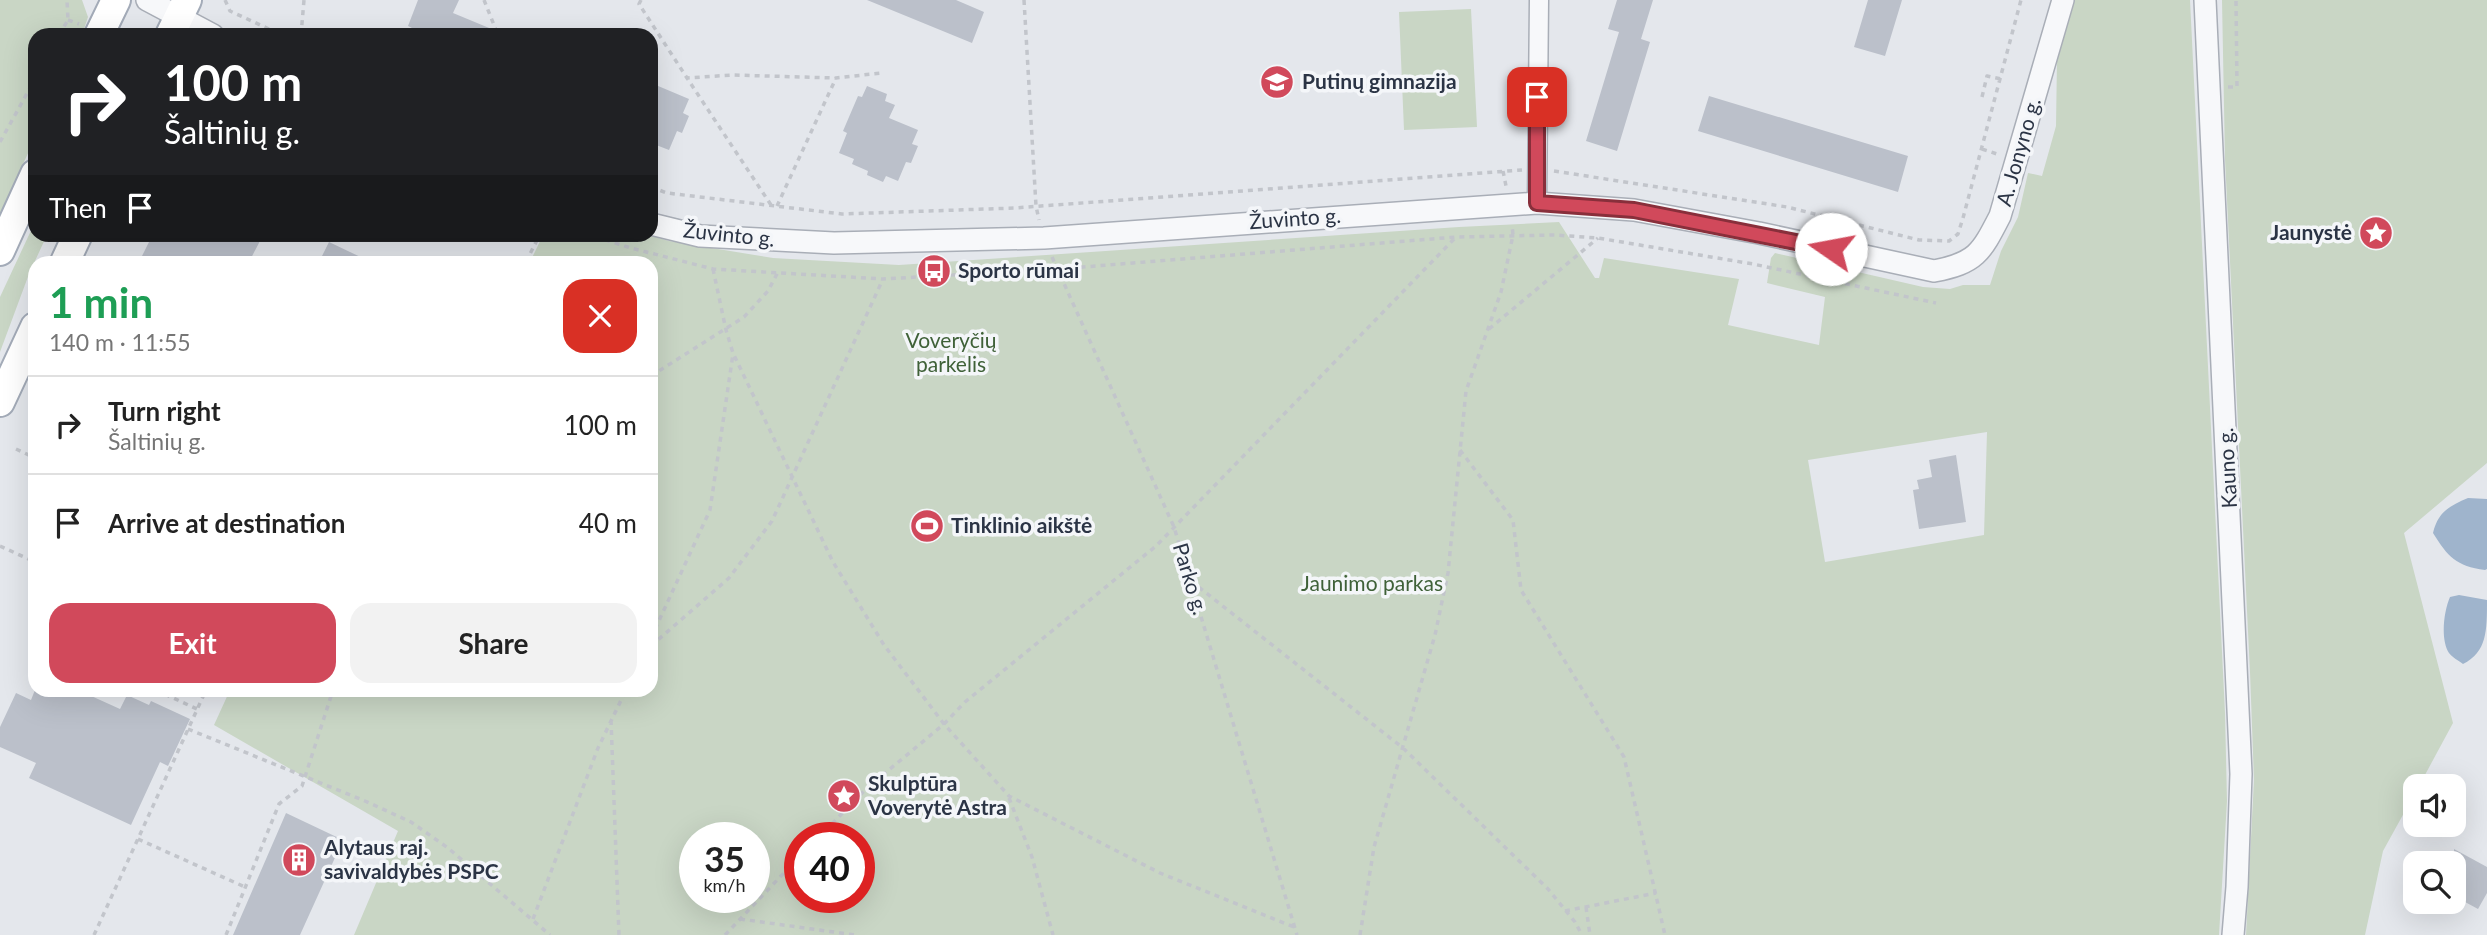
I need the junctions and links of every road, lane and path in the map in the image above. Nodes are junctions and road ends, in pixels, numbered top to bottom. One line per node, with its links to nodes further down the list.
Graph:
1 (67, 0): 15 (path)
2 (116, 0): 16 (main road)
3 (147, 0): 14 (street)
4 (225, 0): 18 (path)
5 (304, 0): 19 (path)
6 (484, 0): 20 (path)
7 (641, 0): 21 (path)
8 (1024, 0): 39 (path, Parko g.)
9 (1539, 0): 31 (street)
10 (2021, 0): 26 (path)
11 (2063, 0): 49 (street, A. Jonyno g.)
12 (2205, 0): 27 (street, Kauno g.)
13 (2236, 0): 27 (path)
14 (179, 17): 17 (street)
15 (63, 28)
16 (102, 28)
17 (200, 28)
18 (267, 28)
19 (302, 28)
20 (495, 28)
21 (655, 28)
22 (658, 33): 24 (path)
23 (881, 73): 25 (path)
24 (687, 78): 25 (path); 37 (path)
25 (836, 78): 38 (path)
26 (2001, 79): 29 (path); 31 (path)
27 (2210, 87): 102 (street, Kauno g.)
28 (28, 92): 30 (path)
29 (1982, 97)
30 (0, 142)
31 (1535, 169): 32 (path); 36 (street)
32 (1503, 171): 35 (path); 39 (path)
33 (28, 189): 46 (main road)
34 (658, 190): 37 (path)
35 (1509, 203): 36 (street, Žuvinto g.); 41 (path); 43 (street, Žuvinto g.)
36 (1537, 203): 49 (street, Žuvinto g.)
37 (771, 205): 38 (path)
38 (777, 206): 39 (path)
39 (1036, 206): 43 (path, Parko g.)
40 (658, 226): 43 (street, Žuvinto g.)
41 (1513, 235): 42 (path); 44 (path); 54 (path)
42 (1456, 237): 48 (path); 63 (path)
43 (1044, 238): 48 (path, Parko g.)
44 (1598, 238): 52 (path); 54 (path)
45 (612, 242): 47 (path)
46 (0, 251)
47 (713, 269): 50 (path); 53 (path)
48 (1058, 269): 51 (path); 63 (path, Parko g.)
49 (1934, 271)
50 (778, 272): 51 (path); 53 (path)
51 (883, 279): 62 (path)
52 (1936, 303)
53 (726, 330): 56 (path); 57 (path)
54 (1487, 331): 60 (path)
55 (28, 342): 58 (main road)
56 (733, 353): 62 (path); 67 (path)
57 (658, 372)
58 (0, 402)
59 (16, 449): 61 (path)
60 (1458, 449): 77 (path); 84 (path)
61 (28, 455)
62 (792, 476): 68 (path); 75 (path)
63 (1174, 527): 66 (path, Parko g.); 75 (path)
64 (0, 546): 65 (path)
65 (28, 559)
66 (1190, 580): 77 (path); 89 (path, Parko g.)
67 (658, 623)
68 (658, 640)
69 (171, 697): 73 (path)
70 (203, 697): 73 (path)
71 (331, 697): 78 (path)
72 (622, 697): 74 (path)
73 (197, 709): 76 (path)
74 (611, 719): 87 (path); 93 (path)
75 (944, 724): 79 (path); 80 (path)
76 (188, 729): 78 (path); 81 (path)
77 (1403, 748): 86 (path); 98 (path)
78 (306, 776): 83 (path); 87 (path)
79 (1009, 796): 89 (path); 96 (path)
80 (834, 822)
81 (138, 839): 83 (path); 90 (path)
82 (784, 873): 88 (path)
83 (245, 887): 91 (path)
84 (1656, 893): 85 (path); 101 (path)
85 (1586, 907): 86 (path); 100 (path)
86 (1565, 911): 99 (path)
87 (533, 919): 92 (path)
88 (740, 919): 94 (path); 95 (path)
89 (1294, 927): 97 (path, Parko g.)
90 (94, 935)
91 (226, 935)
92 (550, 935)
93 (619, 935)
94 (725, 935)
95 (855, 935)
96 (1053, 935)
97 (1297, 935)
98 (1360, 935)
99 (1582, 935)
100 (1590, 935)
101 (1665, 935)
102 (2233, 935)

